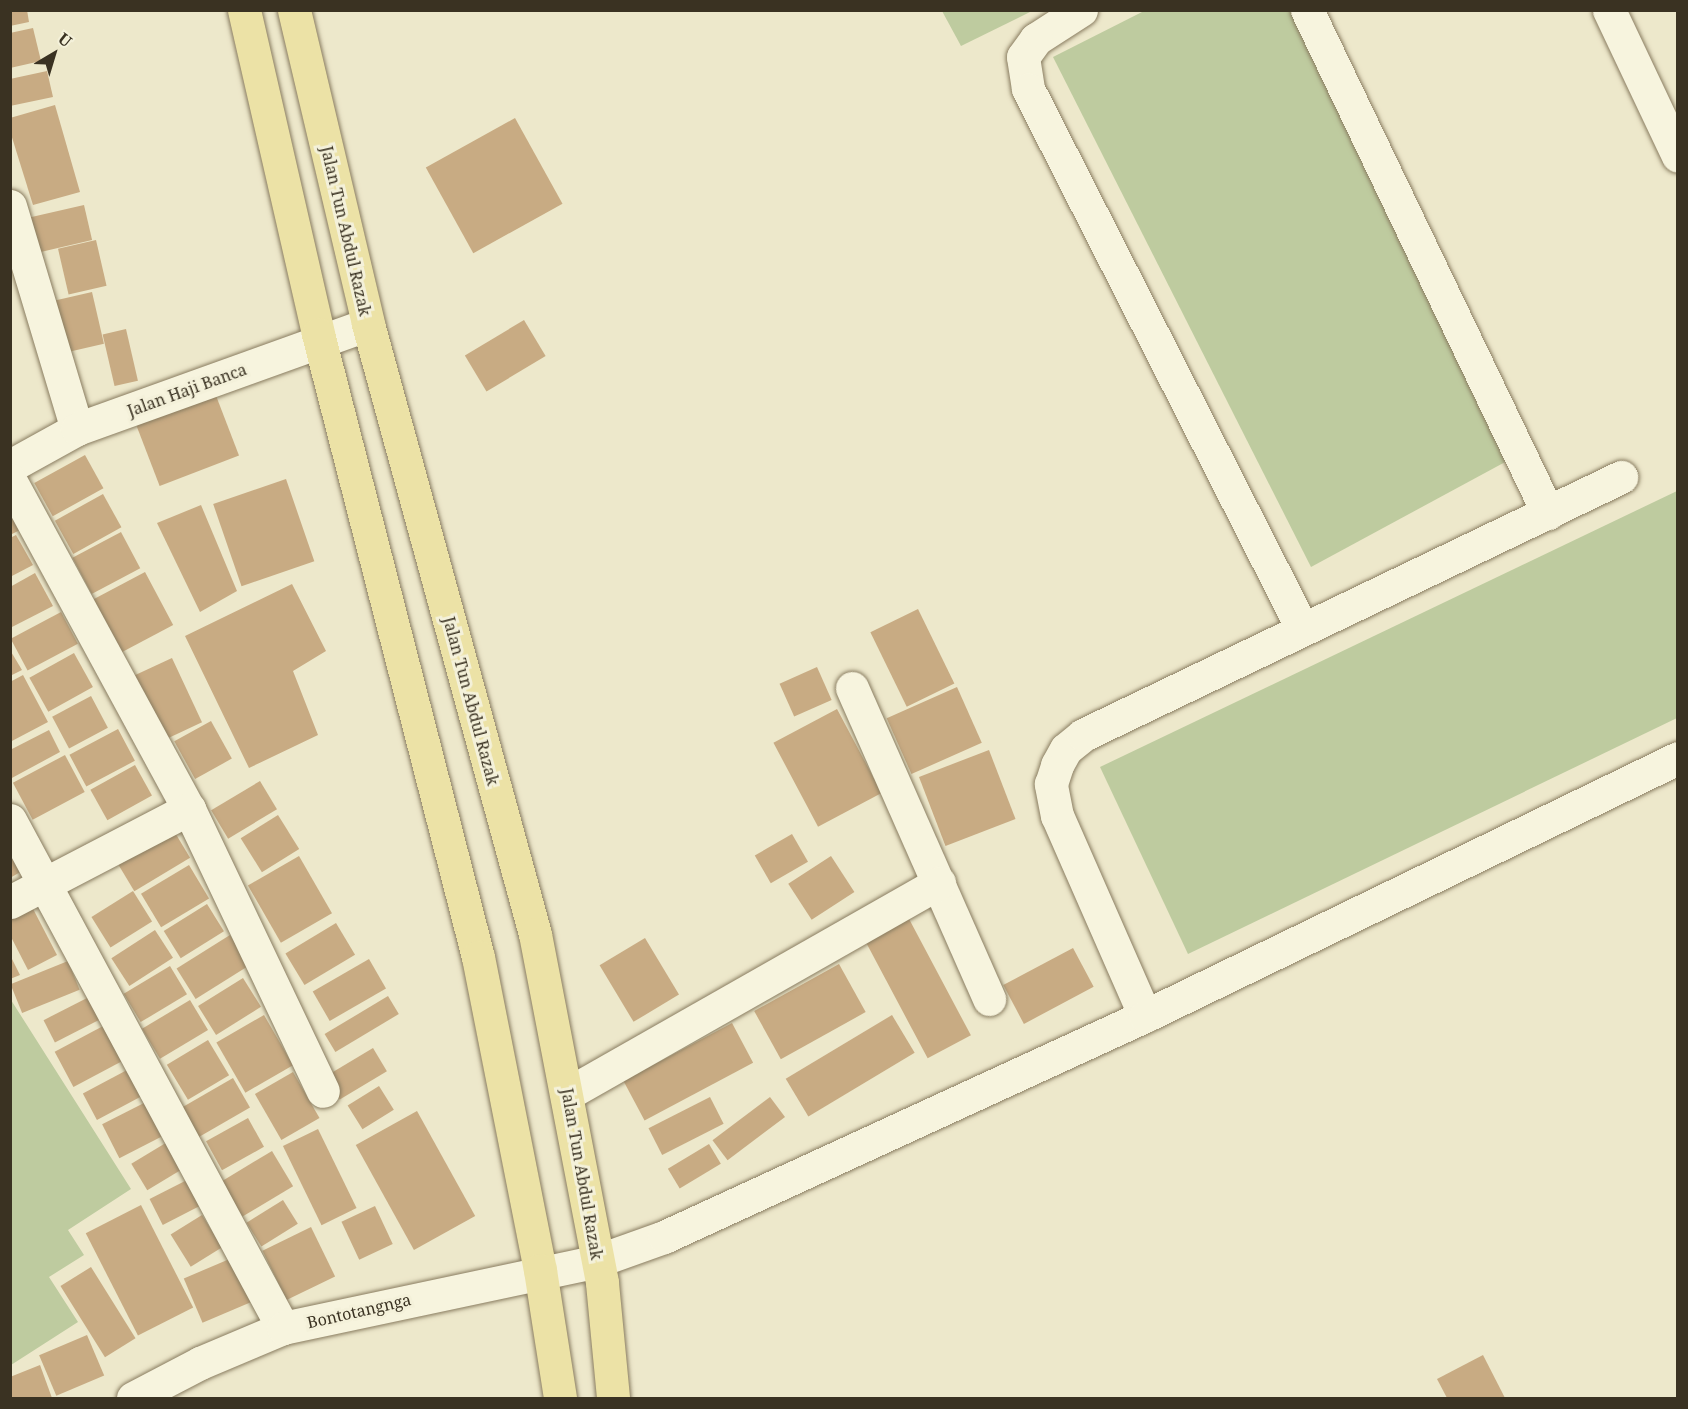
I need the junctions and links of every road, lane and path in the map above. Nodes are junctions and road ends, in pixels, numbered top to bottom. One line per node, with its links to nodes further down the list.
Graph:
1 (244, 10): 10 (main road)
2 (294, 10): 9 (main road, Jalan Tun Abdul Razak)
3 (1081, 10): 16 (street)
4 (1307, 10): 15 (street)
5 (1609, 10): 6 (street)
6 (1677, 156)
7 (10, 206): 8 (street)
8 (16, 249): 11 (street)
9 (368, 324): 10 (street, Jalan Haji Banca); 27 (main road, Jalan Tun Abdul Razak)
10 (320, 342): 11 (street, Jalan Haji Banca); 29 (main road)
11 (77, 429): 12 (street, Jalan Haji Banca)
12 (10, 466)
13 (1621, 477): 15 (street)
14 (10, 480): 19 (street)
15 (1548, 513): 16 (street)
16 (1302, 628): 25 (street)
17 (852, 688): 22 (street)
18 (1677, 758): 25 (street, Bontotangnga)
19 (189, 809): 21 (street); 26 (street)
20 (10, 820): 21 (street)
21 (44, 883): 23 (street); 30 (street)
22 (939, 883): 24 (street); 27 (street)
23 (10, 902)
24 (989, 999)
25 (1145, 1016): 28 (street, Bontotangnga)
26 (323, 1091)
27 (567, 1094): 28 (main road, Jalan Tun Abdul Razak)
28 (597, 1261): 29 (street, Bontotangnga); 33 (main road, Jalan Tun Abdul Razak)
29 (540, 1270): 30 (street, Bontotangnga); 32 (main road)
30 (283, 1328): 31 (street, Bontotangnga)
31 (133, 1398)
32 (560, 1398)
33 (613, 1398)

